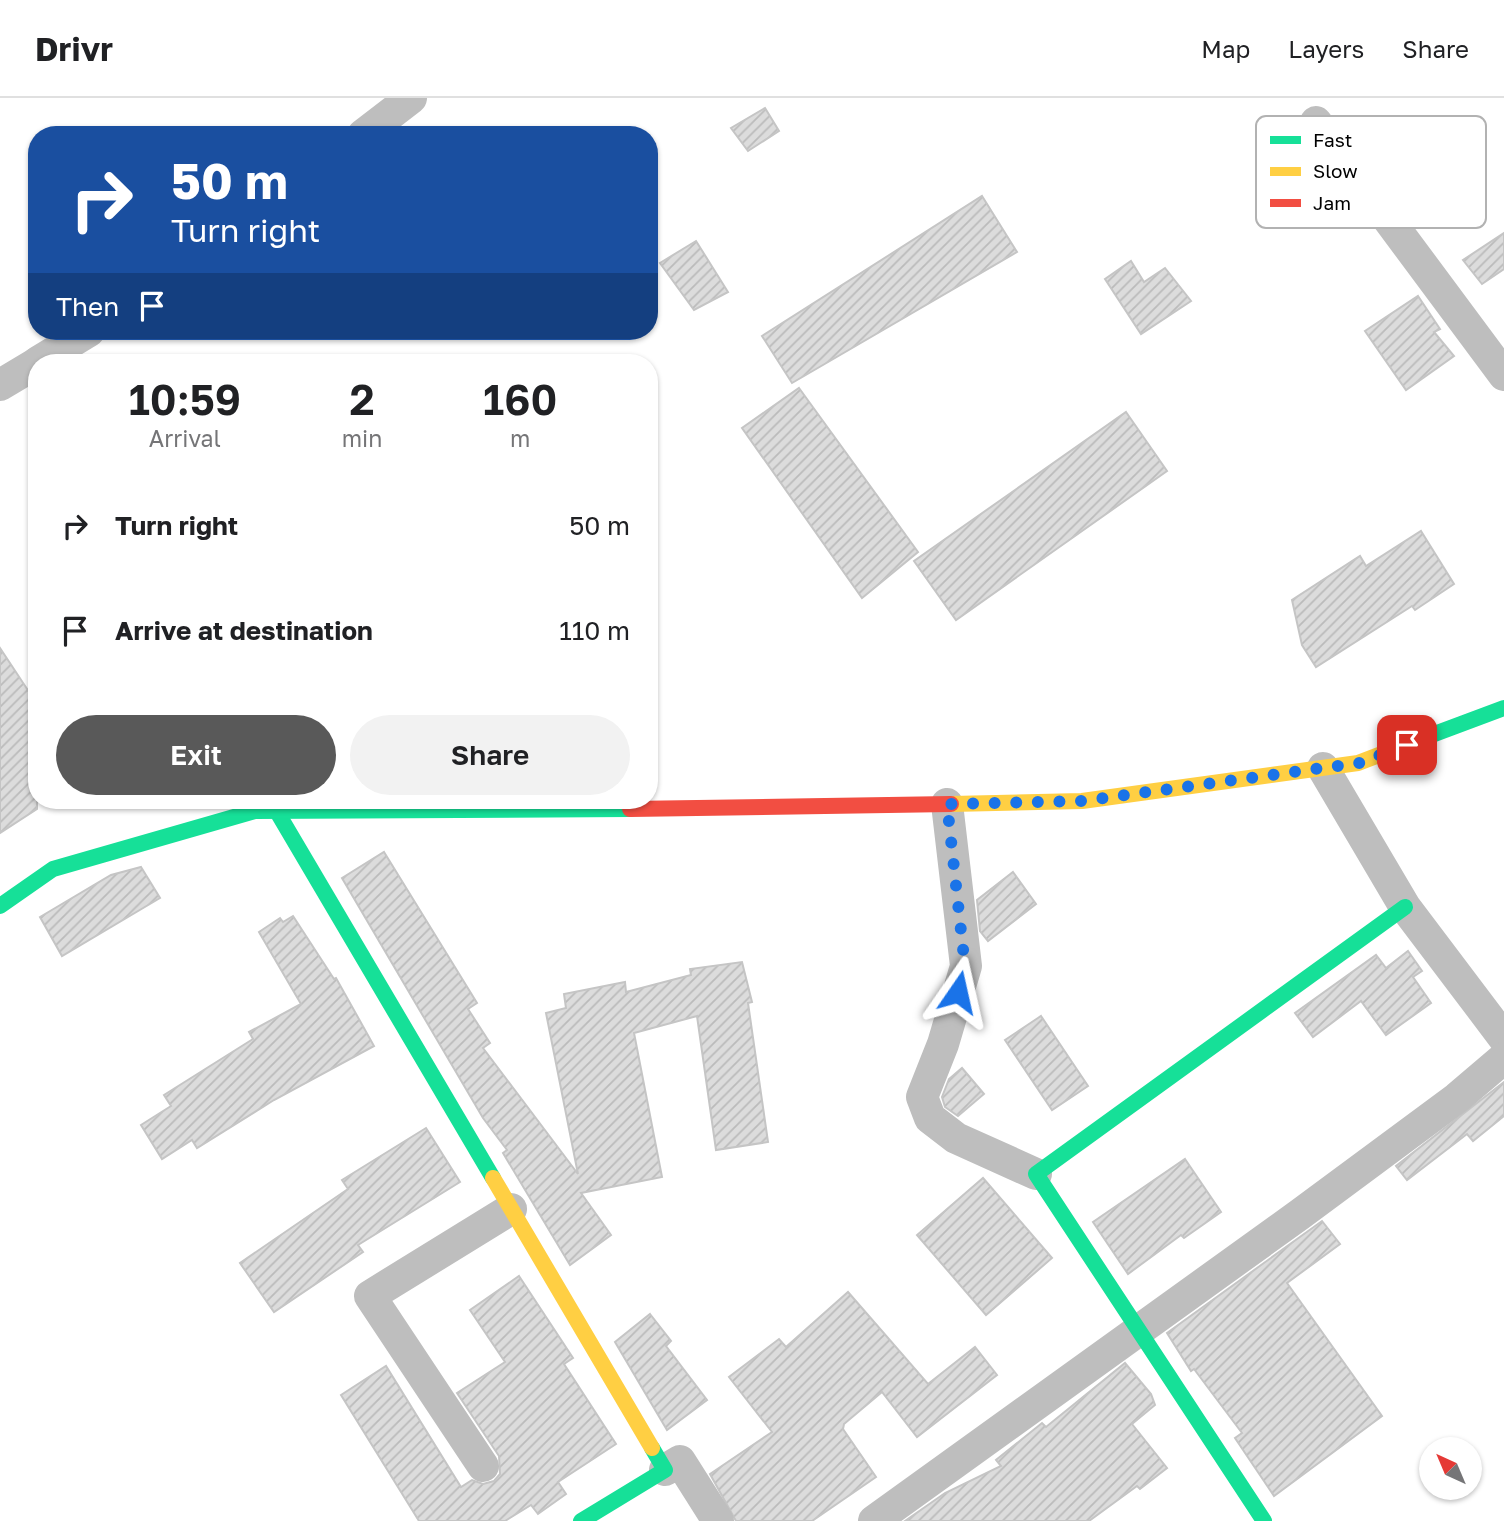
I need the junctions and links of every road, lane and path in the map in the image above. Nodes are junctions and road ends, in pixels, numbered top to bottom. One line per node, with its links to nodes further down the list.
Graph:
1 (411, 98): 2 (street)
2 (375, 126)
3 (1394, 228): 7 (street)
4 (74, 340): 5 (street)
5 (52, 354)
6 (28, 368): 8 (street)
7 (1504, 376)
8 (0, 385)
9 (1504, 708): 10 (street)
10 (1323, 768): 11 (street); 16 (street)
11 (947, 804): 13 (street); 19 (street)
12 (547, 809): 14 (street)
13 (658, 809)
14 (276, 810): 15 (street); 20 (street)
15 (0, 906)
16 (1405, 907): 17 (street); 19 (street)
17 (1504, 1038)
18 (1504, 1058): 21 (street)
19 (1036, 1174): 21 (street)
20 (511, 1209): 22 (street); 23 (street)
21 (1138, 1332): 26 (street); 27 (street)
22 (484, 1466)
23 (665, 1470): 24 (street); 25 (street)
24 (581, 1521)
25 (718, 1521)
26 (874, 1521)
27 (1265, 1521)

